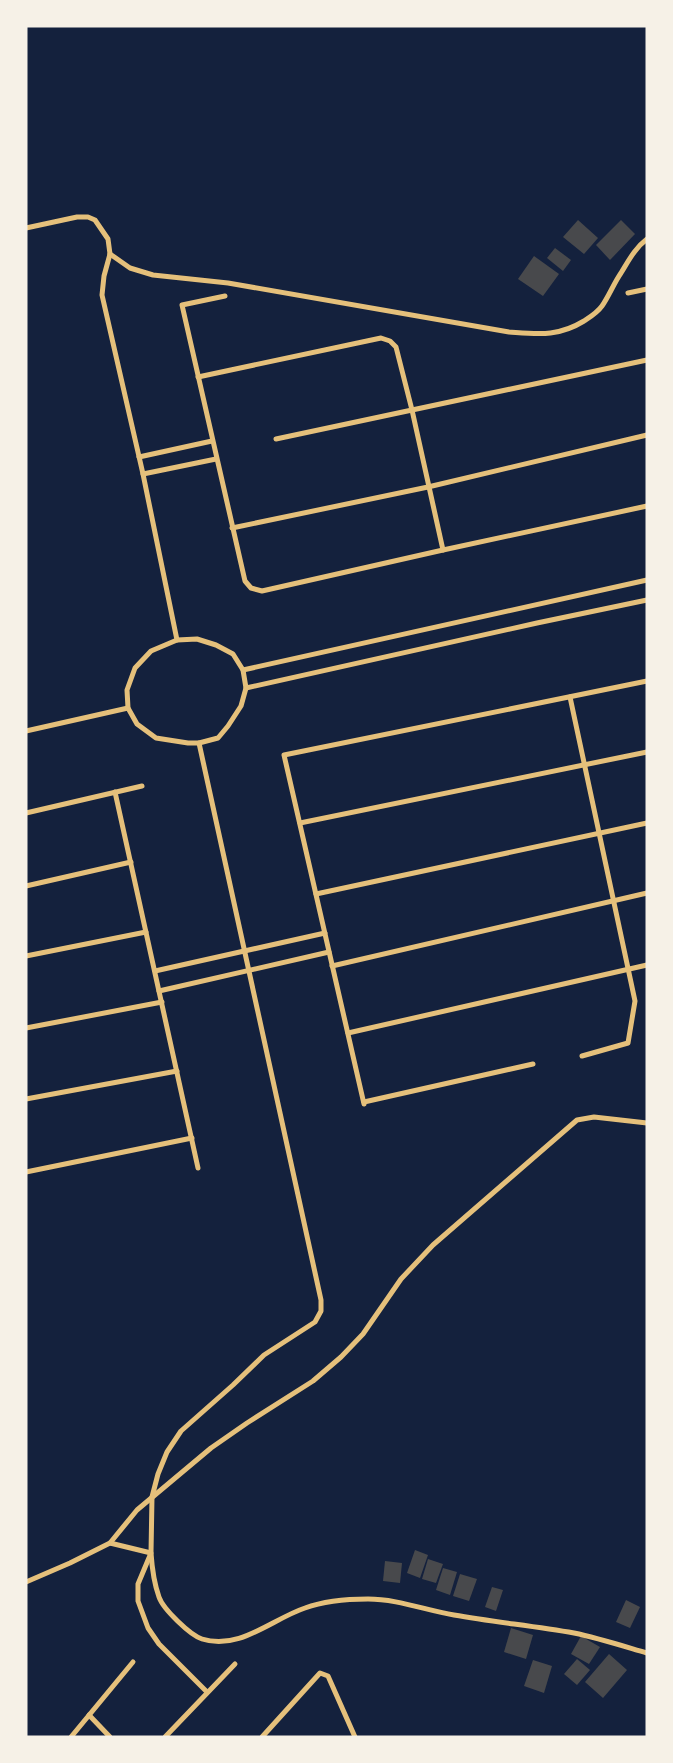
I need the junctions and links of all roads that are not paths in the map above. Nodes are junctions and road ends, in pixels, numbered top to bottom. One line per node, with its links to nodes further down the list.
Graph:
1 (26, 228): 3 (street)
2 (647, 239): 3 (street)
3 (110, 254): 13 (street)
4 (647, 289): 5 (street)
5 (628, 293)
6 (225, 296): 8 (street)
7 (647, 360): 9 (street)
8 (198, 377): 9 (street); 12 (street)
9 (412, 410): 11 (street); 16 (street)
10 (647, 435): 16 (street)
11 (276, 439)
12 (212, 441): 13 (street); 14 (street)
13 (139, 457): 15 (street)
14 (216, 459): 15 (street); 18 (street)
15 (143, 474): 22 (street)
16 (428, 487): 18 (street); 19 (street)
17 (647, 506): 19 (street)
18 (232, 528): 19 (street)
19 (443, 550)
20 (647, 580): 23 (street)
21 (647, 600): 25 (street)
22 (177, 640): 23 (street); 27 (street)
23 (243, 670): 25 (street)
24 (647, 681): 26 (street)
25 (246, 688): 29 (street)
26 (570, 697): 31 (street); 35 (street)
27 (128, 708): 28 (street); 29 (street)
28 (26, 731)
29 (199, 743): 45 (street)
30 (647, 752): 31 (street)
31 (585, 765): 35 (street); 37 (street)
32 (142, 786): 33 (street)
33 (115, 792): 34 (street); 38 (street)
34 (26, 813)
35 (300, 823): 41 (street)
36 (647, 823): 37 (street)
37 (599, 833): 41 (street); 42 (street)
38 (131, 862): 39 (street); 43 (street)
39 (26, 886)
40 (647, 892): 42 (street)
41 (316, 894): 44 (street)
42 (613, 900): 49 (street); 50 (street)
43 (146, 932): 47 (street); 51 (street)
44 (325, 933): 45 (street); 46 (street)
45 (245, 950): 51 (street); 52 (street)
46 (329, 952): 49 (street); 52 (street)
47 (26, 956)
48 (647, 964): 50 (street)
49 (332, 966): 56 (street)
50 (628, 969): 56 (street); 57 (street)
51 (155, 971): 53 (street)
52 (249, 971): 53 (street); 65 (street)
53 (159, 991): 54 (street)
54 (162, 1002): 55 (street); 59 (street)
55 (26, 1028)
56 (348, 1033): 58 (street)
57 (582, 1056)
58 (533, 1064)
59 (177, 1071): 60 (street); 62 (street)
60 (26, 1099)
61 (647, 1123): 65 (street)
62 (192, 1138): 63 (street); 64 (street)
63 (198, 1168)
64 (26, 1172)
65 (152, 1497): 66 (street); 67 (street)
66 (110, 1543): 67 (street); 68 (street)
67 (151, 1553): 69 (street); 72 (street)
68 (26, 1582)
69 (647, 1653)
70 (133, 1662): 73 (street)
71 (235, 1664): 72 (street)
72 (207, 1692): 76 (street)
73 (89, 1715): 74 (street); 75 (street)
74 (70, 1737)
75 (110, 1737)
76 (165, 1737)
77 (262, 1737): 78 (street)
78 (355, 1737)

